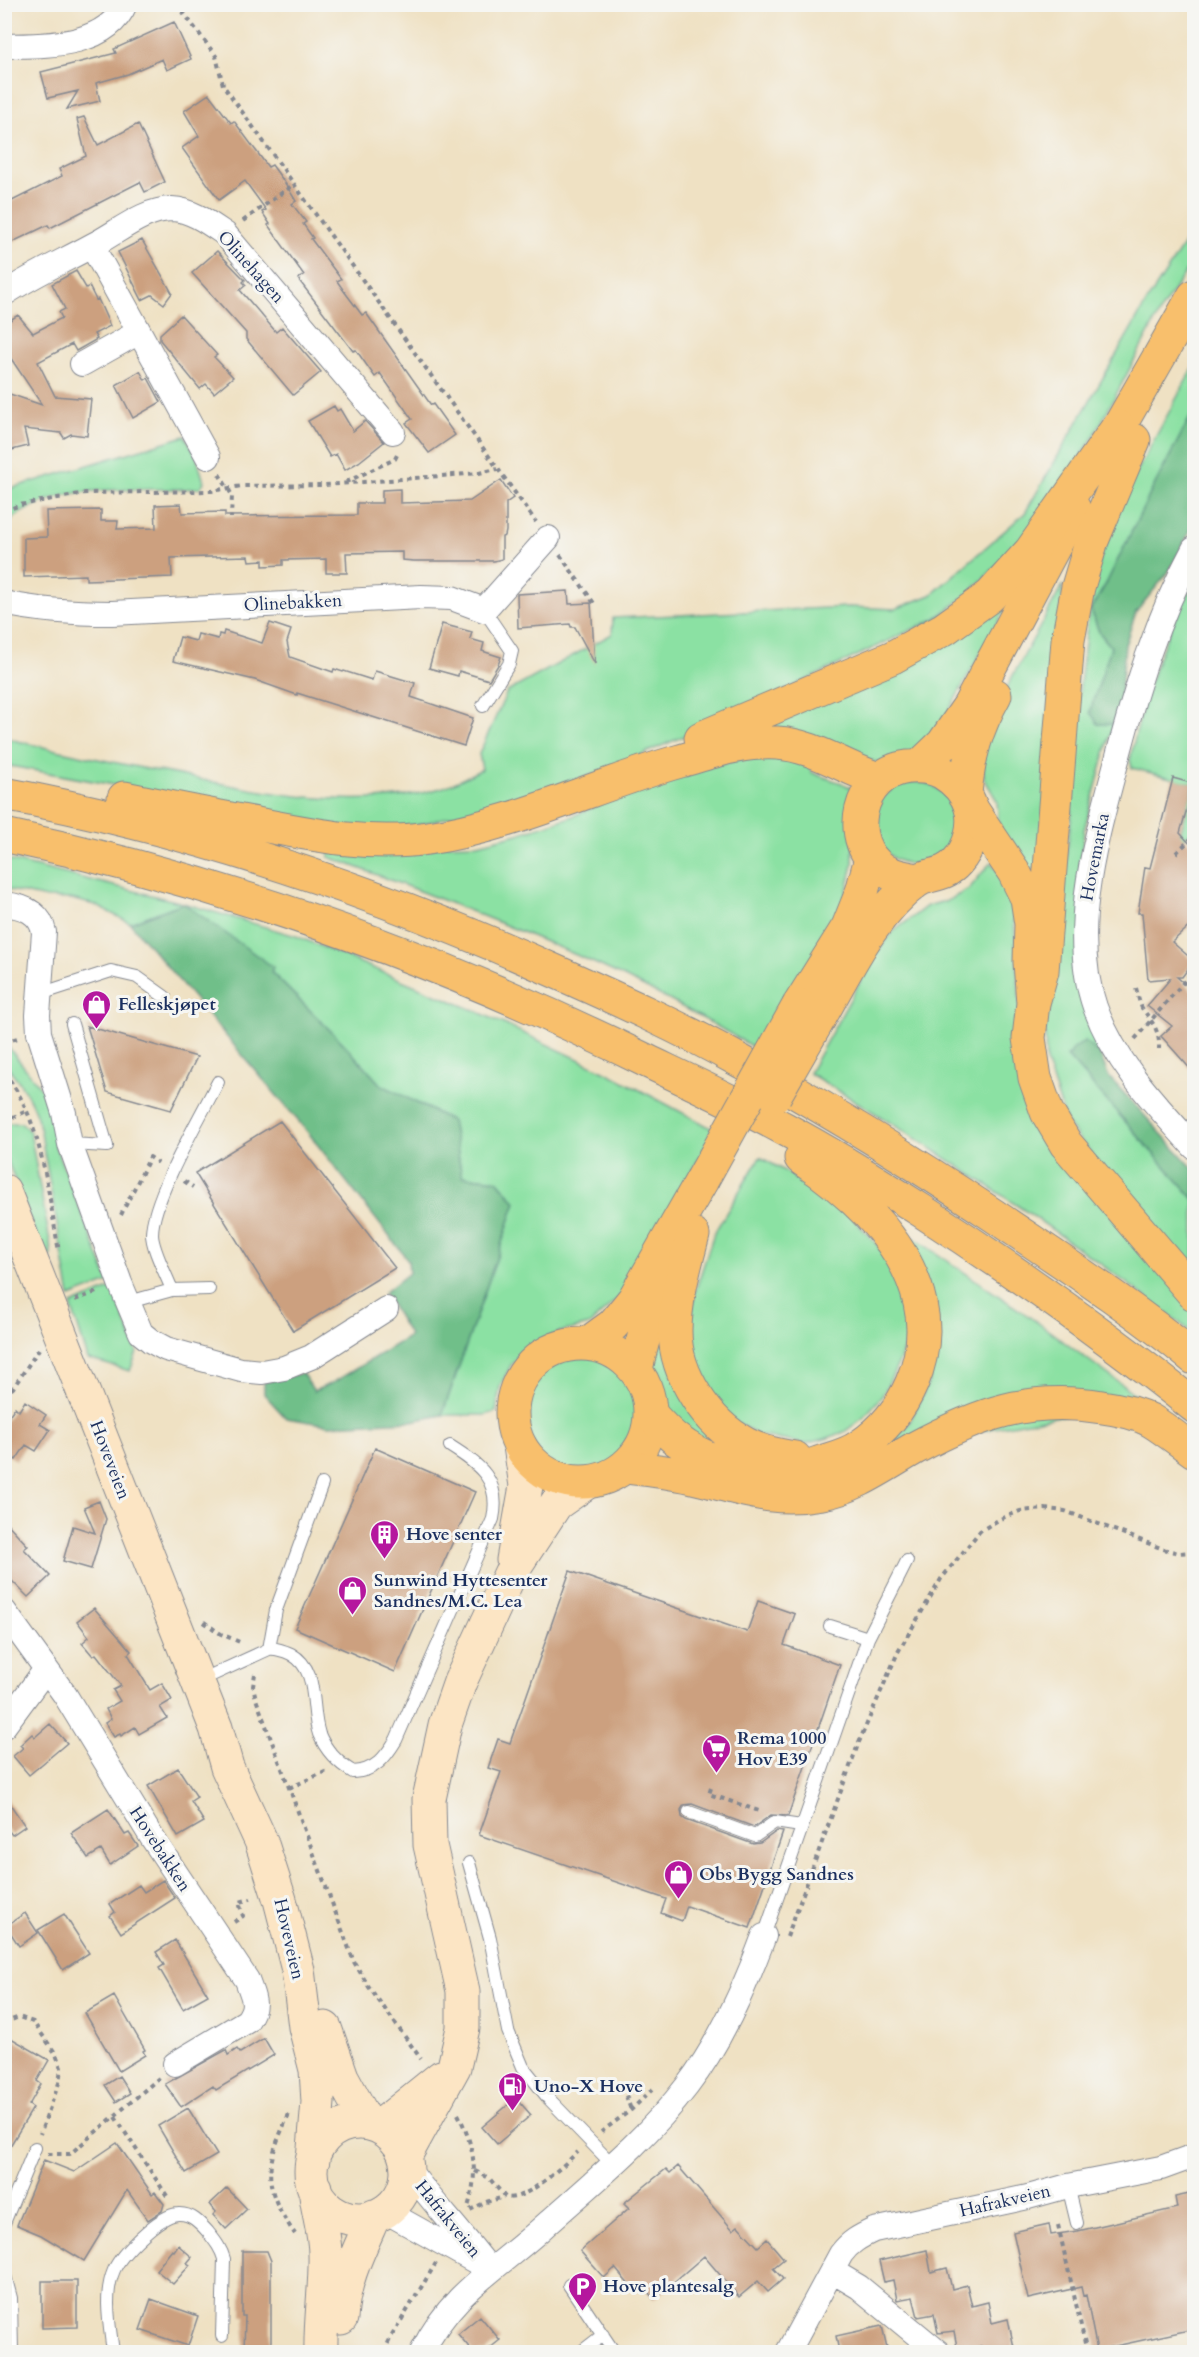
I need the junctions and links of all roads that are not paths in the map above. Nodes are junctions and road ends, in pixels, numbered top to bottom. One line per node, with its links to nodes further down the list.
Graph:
1 (125, 4): 2 (street)
2 (4, 46)
3 (92, 246): 4 (street, Olinehagen); 7 (street); 9 (street, Olinehagen)
4 (4, 294)
5 (1194, 296): 10 (main road)
6 (1194, 327): 10 (main road)
7 (139, 332): 8 (street); 11 (street)
8 (82, 364)
9 (393, 432)
10 (1126, 433): 17 (main road); 18 (main road); 22 (main road); 29 (main road)
11 (208, 457)
12 (548, 538): 15 (street)
13 (1193, 554): 35 (street, Hovemarka)
14 (4, 603): 15 (street, Olinebakken)
15 (484, 610): 16 (lane)
16 (483, 706)
17 (920, 766): 20 (main road); 22 (main road)
18 (642, 772): 19 (main road); 20 (main road)
19 (4, 775)
20 (879, 779): 24 (main road)
21 (4, 794): 45 (main road)
22 (968, 801): 25 (main road); 29 (main road)
23 (4, 835): 32 (main road)
24 (871, 858): 25 (main road); 30 (main road)
25 (919, 880): 30 (main road)
26 (4, 904): 27 (street)
27 (40, 994): 28 (lane); 34 (street)
28 (165, 997)
29 (1033, 1003): 42 (main road)
30 (809, 1011): 36 (main road, bridge)
31 (72, 1024): 34 (lane)
32 (680, 1077): 47 (main road); 52 (main road)
33 (218, 1082): 40 (lane)
34 (70, 1144): 41 (street)
35 (1194, 1147)
36 (711, 1185): 38 (main road); 44 (main road)
37 (4, 1191): 63 (main road, Hoveveien)
38 (693, 1235): 46 (main road); 52 (main road)
39 (209, 1288): 40 (lane)
40 (172, 1290): 41 (lane)
41 (124, 1292): 43 (street)
42 (1194, 1294)
43 (386, 1309)
44 (587, 1344): 46 (main road); 50 (main road)
45 (1194, 1358)
46 (636, 1370): 48 (main road)
47 (1194, 1406)
48 (651, 1414): 52 (main road); 53 (main road)
49 (450, 1446): 61 (lane)
50 (519, 1446): 54 (main road); 57 (main road)
51 (1194, 1451): 53 (main road)
52 (817, 1463)
53 (625, 1467): 54 (main road)
54 (586, 1483): 57 (main road)
55 (322, 1484): 61 (lane)
56 (907, 1561): 60 (lane)
57 (510, 1574): 71 (main road)
58 (4, 1611): 62 (street, Hovebakken)
59 (830, 1626): 60 (lane)
60 (868, 1638): 67 (lane)
61 (269, 1649): 63 (lane)
62 (46, 1669): 64 (street); 70 (street, Hovebakken)
63 (198, 1682): 65 (main road, Hoveveien)
64 (4, 1726)
65 (216, 1728): 72 (main road, Hoveveien); 77 (main road, Hoveveien)
66 (689, 1812): 67 (lane)
67 (801, 1826): 69 (lane)
68 (469, 1863): 76 (lane)
69 (774, 1941): 76 (street)
70 (175, 2064)
71 (440, 2066): 72 (main road); 75 (main road)
72 (373, 2125): 75 (main road); 77 (main road)
73 (35, 2148): 80 (lane)
74 (1194, 2156): 78 (street, Hafrakveien)
75 (406, 2162): 79 (main road); 82 (street, Hafrakveien)
76 (612, 2164): 82 (street)
77 (314, 2174): 79 (main road); 90 (main road, Hoveveien)
78 (1058, 2189): 81 (lane); 83 (street, Hafrakveien)
79 (379, 2214): 82 (street, Hafrakveien); 91 (main road)
80 (4, 2223)
81 (1077, 2223)
82 (489, 2269): 92 (street, Hafrakveien)
83 (832, 2271): 95 (street, Hafrakveien); 96 (street)
84 (4, 2272): 88 (lane)
85 (569, 2285): 86 (lane)
86 (603, 2335): 93 (lane); 94 (lane)
87 (222, 2336): 89 (lane)
88 (12, 2352)
89 (113, 2352)
90 (321, 2352)
91 (340, 2352)
92 (422, 2352)
93 (581, 2352)
94 (614, 2352)
95 (788, 2352)
96 (938, 2352)

